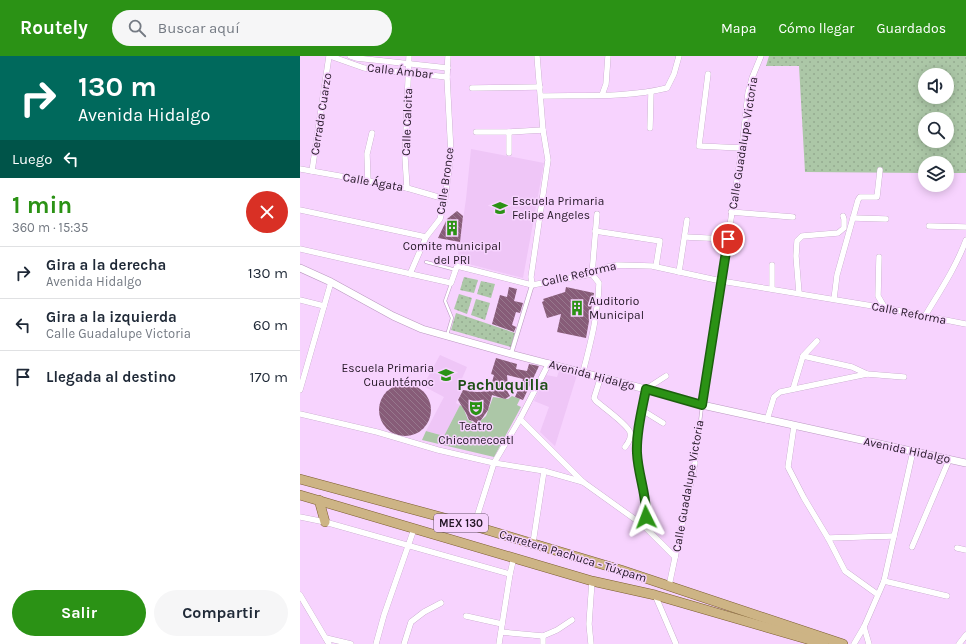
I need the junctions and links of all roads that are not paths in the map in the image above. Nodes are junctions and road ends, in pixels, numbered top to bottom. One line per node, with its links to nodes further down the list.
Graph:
1 (330, 56): 11 (street, Calle Ámbar); 30 (street, Cerrada Cuarzo)
2 (350, 56): 9 (street, Calle Ámbar)
3 (409, 56): 10 (street, Calle Calcita)
4 (448, 56): 12 (street, Calle Bronce)
5 (537, 56): 17 (street)
6 (608, 56): 19 (street)
7 (679, 56): 18 (street)
8 (761, 56): 26 (street, Calle Guadalupe Victoria)
9 (365, 57): 10 (street, Calle Ámbar); 11 (street)
10 (409, 63): 12 (street, Calle Ámbar); 13 (street, Calle Calcita)
11 (364, 68): 13 (street, Calle Ámbar)
12 (448, 68): 15 (street, Calle Bronce)
13 (409, 73): 15 (street, Calle Ámbar); 32 (street, Calle Calcita)
14 (708, 74): 26 (street)
15 (447, 77): 33 (street, Calle Bronce)
16 (472, 88): 17 (street)
17 (540, 88): 20 (street)
18 (651, 92): 19 (street); 21 (street)
19 (602, 95): 20 (street)
20 (541, 96): 22 (street)
21 (650, 128)
22 (543, 130): 24 (street); 62 (street)
23 (476, 132): 24 (street)
24 (509, 132): 27 (street)
25 (372, 133): 31 (street)
26 (742, 148): 35 (street, Calle Guadalupe Victoria)
27 (509, 153)
28 (300, 169): 30 (street, Calle Ágata)
29 (880, 170): 39 (street)
30 (312, 171): 31 (street, Calle Ágata)
31 (368, 182): 32 (street, Calle Ágata)
32 (407, 188): 33 (street, Calle Ágata)
33 (445, 199): 45 (street, Calle Bronce)
34 (300, 210): 45 (street)
35 (732, 212): 38 (street); 47 (street, Calle Guadalupe Victoria)
36 (597, 214): 44 (street)
37 (843, 216): 64 (street)
38 (792, 217)
39 (853, 218): 40 (street); 65 (street)
40 (886, 219)
41 (687, 220): 46 (street)
42 (929, 226): 43 (street)
43 (966, 227)
44 (595, 231): 53 (street); 58 (street)
45 (426, 237): 57 (street, Calle Bronce)
46 (685, 238): 47 (street); 56 (street)
47 (728, 239): 59 (street, Calle Guadalupe Victoria)
48 (966, 240): 69 (street)
49 (300, 249): 57 (street)
50 (879, 257): 68 (street)
51 (426, 262): 55 (lane)
52 (772, 265): 63 (street)
53 (656, 266): 56 (street, Calle Reforma); 58 (street, Calle Reforma)
54 (300, 268): 60 (street, Avenida Hidalgo)
55 (456, 270): 61 (street); 62 (street, Calle Reforma)
56 (679, 272): 59 (street, Calle Reforma)
57 (410, 274): 61 (street)
58 (592, 274): 62 (street, Calle Reforma); 76 (street)
59 (721, 281): 63 (street, Calle Reforma); 84 (street, Calle Guadalupe Victoria)
60 (331, 282): 67 (street); 71 (street, Avenida Hidalgo)
61 (451, 284): 71 (lane)
62 (532, 285): 73 (street)
63 (772, 289): 64 (street, Calle Reforma)
64 (799, 294): 65 (street, Calle Reforma)
65 (834, 299): 68 (street, Calle Reforma)
66 (300, 300): 67 (street)
67 (324, 306): 83 (street)
68 (885, 308): 69 (street, Calle Reforma)
69 (925, 316): 70 (street, Calle Reforma)
70 (966, 324)
71 (447, 336): 73 (street, Avenida Hidalgo)
72 (818, 341): 74 (street)
73 (511, 354): 75 (street, Avenida Hidalgo)
74 (803, 356): 77 (street); 82 (street)
75 (549, 363): 76 (street, Avenida Hidalgo); 87 (street)
76 (583, 372): 78 (street, Avenida Hidalgo)
77 (868, 374): 80 (street); 82 (street)
78 (601, 376): 81 (street, Avenida Hidalgo); 91 (street)
79 (666, 376): 81 (street)
80 (904, 377)
81 (646, 389): 84 (street, Avenida Hidalgo); 85 (street)
82 (793, 389): 88 (street)
83 (300, 390)
84 (702, 405): 88 (street, Avenida Hidalgo); 95 (lane, Calle Guadalupe Victoria)
85 (642, 410): 89 (street); 105 (street)
86 (300, 414): 94 (street)
87 (520, 419): 94 (street); 99 (street)
88 (767, 420): 90 (street, Avenida Hidalgo)
89 (663, 422)
90 (794, 426): 92 (street, Avenida Hidalgo); 108 (street)
91 (626, 447)
92 (912, 451): 93 (street, Avenida Hidalgo); 107 (street)
93 (949, 460): 96 (street, Avenida Hidalgo); 111 (street)
94 (494, 463): 97 (street); 104 (street)
95 (695, 463): 115 (street, Calle Guadalupe Victoria)
96 (966, 463)
97 (544, 470): 99 (street); 109 (street)
98 (300, 479): 104 (main road, Carretera Pachuca - Túxpam / MEX 130)
99 (583, 482): 105 (street)
100 (300, 495): 101 (main road, Carretera Pachuca - Túxpam / MEX 130)
101 (319, 500): 103 (main road); 106 (main road, Carretera Pachuca - Túxpam / MEX 130)
102 (300, 518): 103 (street)
103 (326, 522): 110 (street)
104 (474, 526): 109 (main road, Carretera Pachuca - Túxpam / MEX 130)
105 (643, 526): 115 (street)
106 (414, 529): 110 (street); 114 (main road, Carretera Pachuca - Túxpam / MEX 130)
107 (894, 536): 108 (street); 119 (street)
108 (828, 538): 123 (street)
109 (533, 544): 116 (main road, Carretera Pachuca - Túxpam / MEX 130)
110 (407, 545): 117 (street); 137 (street)
111 (912, 547)
112 (956, 548): 113 (street)
113 (966, 550)
114 (514, 557): 117 (street); 118 (main road, Carretera Pachuca - Túxpam / MEX 130)
115 (675, 557): 121 (street, Calle Guadalupe Victoria)
116 (622, 570): 120 (main road); 121 (main road, Carretera Pachuca - Túxpam / MEX 130)
117 (510, 574): 129 (street)
118 (592, 581): 120 (main road, Carretera Pachuca - Túxpam / MEX 130); 141 (street)
119 (884, 581): 123 (street); 125 (street)
120 (617, 586): 122 (main road, Carretera Pachuca - Túxpam / MEX 130)
121 (669, 586): 144 (main road, Carretera Pachuca - Túxpam / MEX 130)
122 (654, 594): 142 (street); 143 (main road, Carretera Pachuca - Túxpam / MEX 130)
123 (877, 594): 130 (street)
124 (300, 595): 134 (street)
125 (947, 596)
126 (441, 603): 138 (street)
127 (466, 616): 129 (street)
128 (572, 620): 133 (street)
129 (502, 624): 131 (street)
130 (864, 627): 145 (street); 146 (street)
131 (501, 632): 133 (street); 139 (street)
132 (966, 635): 147 (street)
133 (543, 636): 140 (street)
134 (326, 638): 135 (street); 136 (street)
135 (329, 644)
136 (351, 644)
137 (376, 644)
138 (404, 644)
139 (499, 644)
140 (543, 644)
141 (591, 644)
142 (676, 644)
143 (824, 644)
144 (843, 644)
145 (854, 644)
146 (869, 644)
147 (959, 644)

